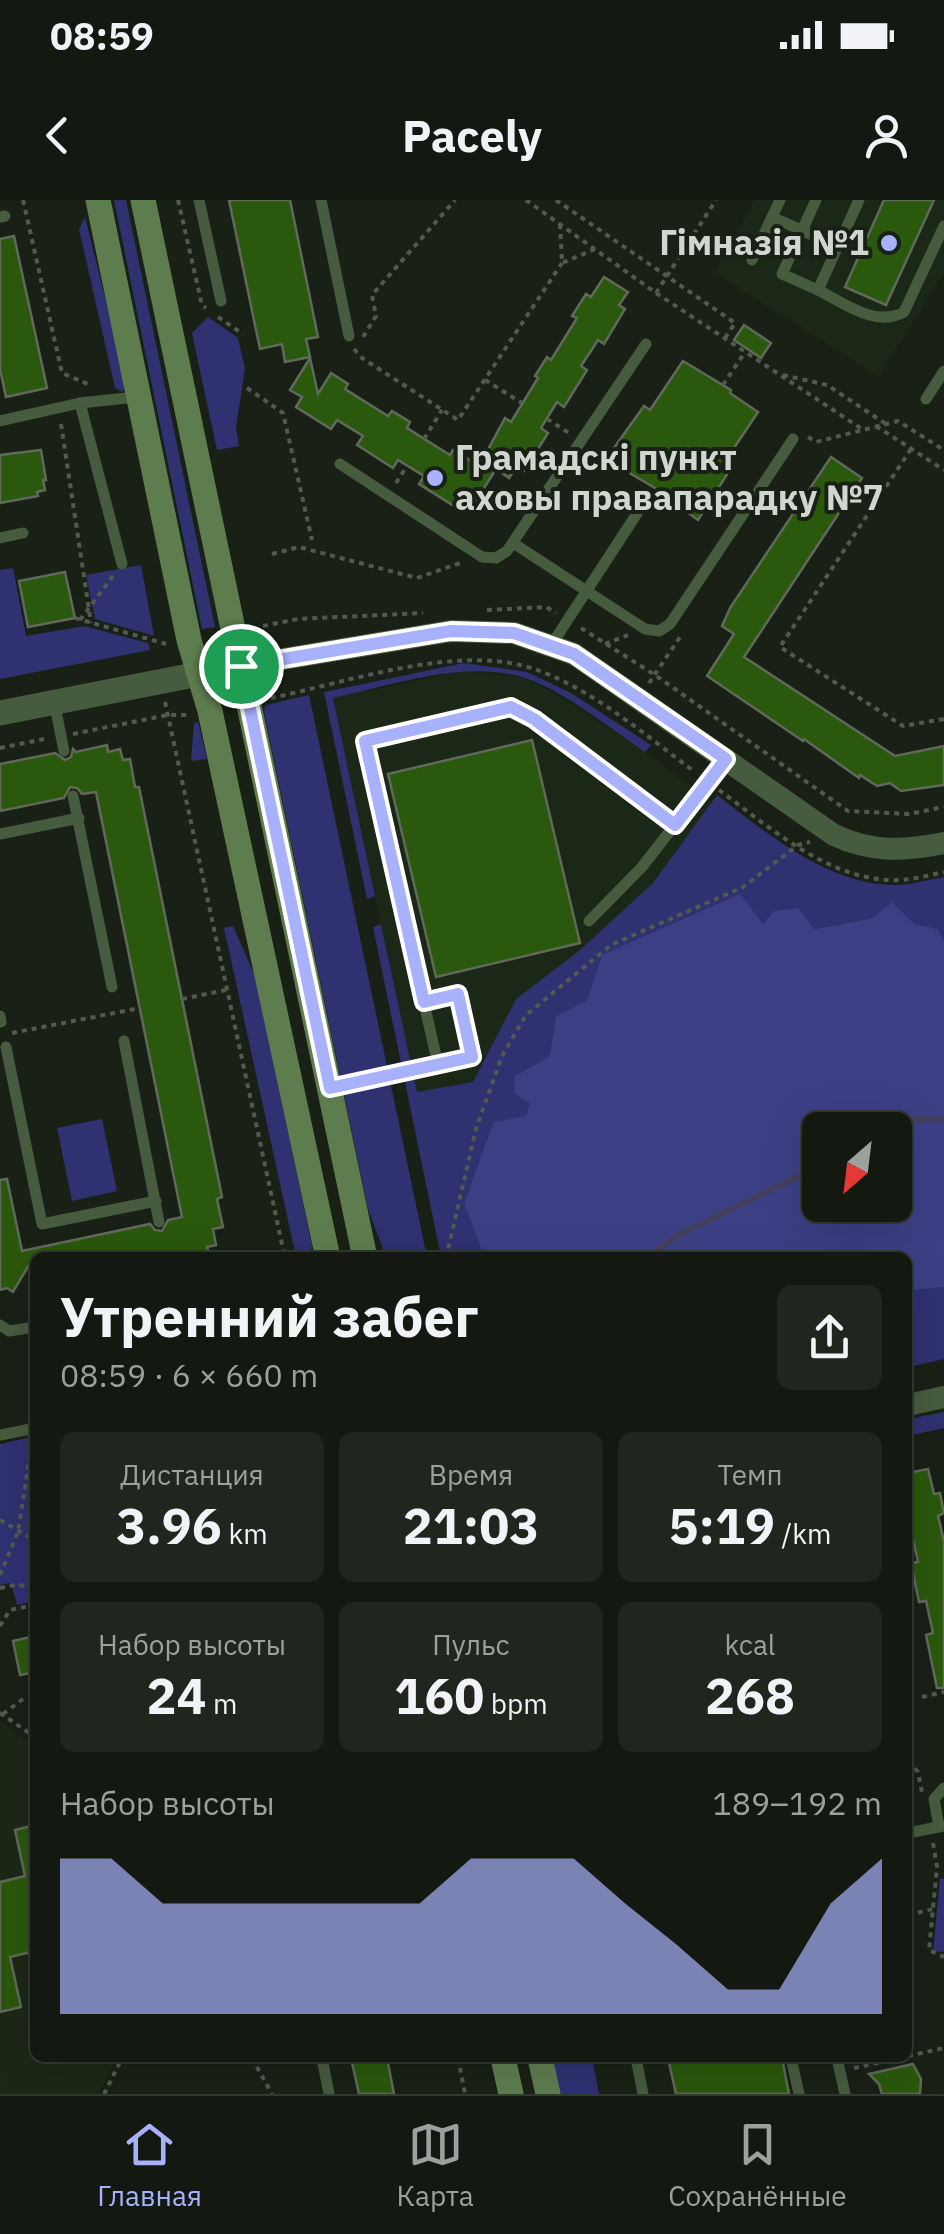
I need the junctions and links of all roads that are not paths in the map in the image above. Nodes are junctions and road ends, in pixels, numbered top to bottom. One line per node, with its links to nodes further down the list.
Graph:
1 (98, 200): 18 (main road)
2 (143, 200): 31 (main road)
3 (199, 200): 14 (lane)
4 (320, 200): 15 (lane)
5 (780, 200): 8 (lane)
6 (816, 200): 10 (lane)
7 (853, 202): 11 (lane)
8 (772, 217): 10 (lane); 12 (lane)
9 (944, 226): 13 (lane)
10 (802, 230): 11 (lane); 13 (lane)
11 (838, 246): 13 (lane)
12 (752, 260)
13 (818, 290)
14 (221, 301)
15 (352, 344)
16 (646, 344): 27 (lane)
17 (944, 371): 19 (lane)
18 (136, 397): 20 (lane); 32 (main road)
19 (926, 398)
20 (80, 403): 21 (lane); 28 (lane)
21 (0, 420)
22 (792, 439): 29 (lane)
23 (340, 464): 27 (lane)
24 (649, 495): 29 (lane)
25 (22, 533): 26 (lane)
26 (0, 538)
27 (513, 543): 29 (lane)
28 (122, 564)
29 (587, 591): 30 (lane)
30 (552, 644): 31 (street); 36 (street)
31 (241, 666): 32 (main road); 48 (main road)
32 (199, 674): 33 (street); 51 (main road)
33 (54, 701): 34 (street); 35 (lane)
34 (0, 712)
35 (64, 751)
36 (726, 759): 39 (lane); 41 (street)
37 (73, 796): 38 (lane)
38 (79, 818): 40 (lane); 43 (lane)
39 (675, 825): 42 (lane); 44 (lane)
40 (0, 834)
41 (944, 843)
42 (589, 921)
43 (112, 987)
44 (424, 1002): 47 (lane); 47 (lane)
45 (3, 1030): 49 (lane)
46 (124, 1041): 49 (lane)
47 (438, 1064): 48 (lane)
48 (330, 1088): 52 (main road)
49 (156, 1201): 50 (lane)
50 (160, 1222)
51 (327, 1252)
52 (364, 1252)
53 (0, 1325): 54 (lane)
54 (30, 1328)
55 (944, 1397): 56 (street)
56 (912, 1404)
57 (30, 1429): 58 (lane)
58 (0, 1435)
59 (944, 1788): 60 (lane)
60 (938, 1827): 61 (lane)
61 (912, 1832)
62 (323, 2062): 68 (lane)
63 (504, 2062): 69 (main road)
64 (541, 2062): 70 (main road)
65 (637, 2062): 71 (lane)
66 (793, 2062): 72 (lane)
67 (838, 2062): 73 (lane)
68 (329, 2094)
69 (511, 2094)
70 (548, 2094)
71 (643, 2094)
72 (800, 2094)
73 (845, 2094)

